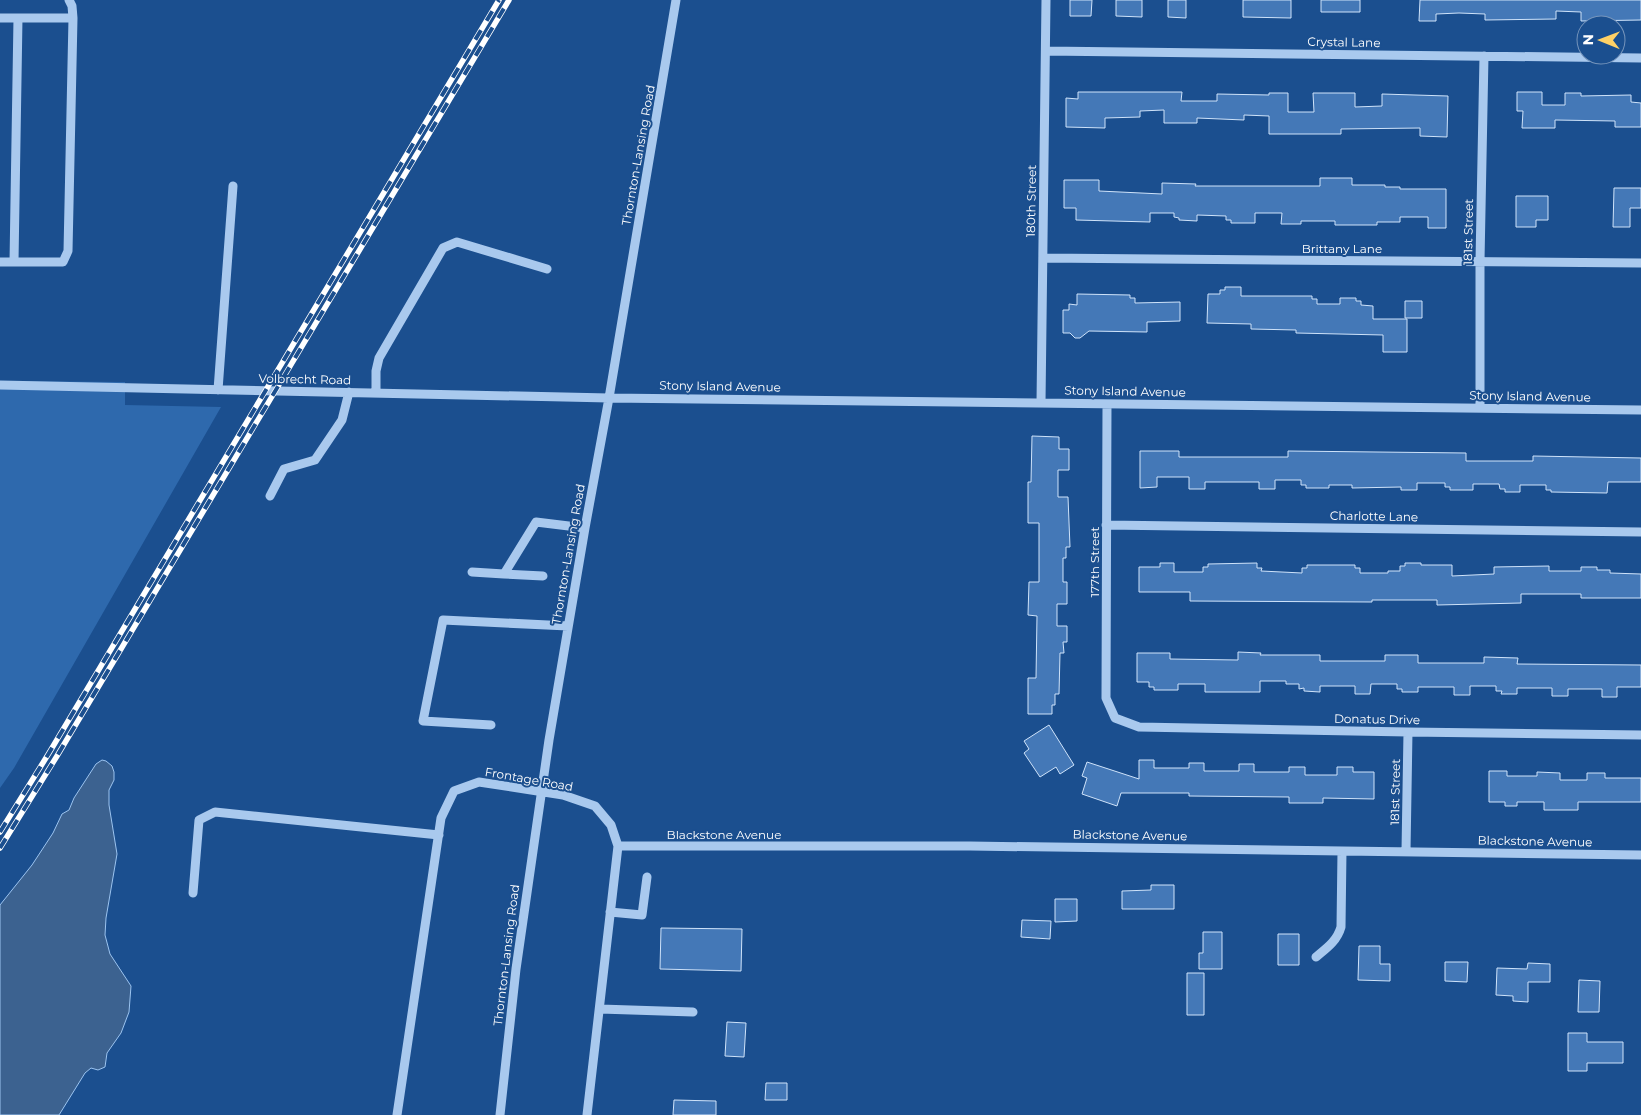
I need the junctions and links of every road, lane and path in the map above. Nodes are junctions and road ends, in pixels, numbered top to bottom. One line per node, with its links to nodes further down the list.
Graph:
1 (69, 0): 6 (street)
2 (676, 0): 21 (street, Thornton-Lansing Road)
3 (1046, 0): 7 (street, 180th Street)
4 (0, 18): 5 (street)
5 (18, 18): 6 (street); 14 (street)
6 (72, 18): 14 (street)
7 (1046, 51): 8 (street, Crystal Lane); 11 (street, 180th Street)
8 (1484, 56): 9 (street, Crystal Lane); 12 (street, 181st Street)
9 (1641, 58)
10 (233, 186): 18 (street)
11 (1043, 258): 12 (street, Brittany Lane); 22 (street, 180th Street)
12 (1480, 261): 15 (street, Brittany Lane); 24 (street, 181st Street)
13 (0, 262): 14 (street)
14 (14, 262)
15 (1641, 263)
16 (547, 268): 20 (street)
17 (0, 385): 18 (street, Volbrecht Road)
18 (218, 390): 19 (street, Volbrecht Road)
19 (349, 392): 20 (street, Volbrecht Road); 26 (street)
20 (376, 393): 21 (street, Volbrecht Road)
21 (610, 398): 22 (street, Stony Island Avenue); 28 (street, Thornton-Lansing Road)
22 (1041, 403): 23 (street, Stony Island Avenue)
23 (1107, 404): 24 (street, Stony Island Avenue); 27 (street, 177th Street)
24 (1480, 408): 25 (street, Stony Island Avenue)
25 (1641, 410)
26 (270, 496)
27 (1106, 525): 29 (street, Charlotte Lane); 34 (street, 177th Street)
28 (585, 528): 31 (street); 33 (street, Thornton-Lansing Road)
29 (1641, 532)
30 (472, 572): 31 (street)
31 (504, 574): 32 (street)
32 (543, 576)
33 (568, 626): 35 (street); 38 (street, Thornton-Lansing Road)
34 (1115, 718): 36 (street, Donatus Drive)
35 (491, 725)
36 (1408, 732): 37 (street, Donatus Drive); 42 (street, 181st Street)
37 (1641, 735)
38 (541, 792): 39 (street, Frontage Road); 40 (street, Frontage Road); 51 (street, Thornton-Lansing Road)
39 (439, 834): 45 (street); 50 (street, Frontage Road)
40 (618, 846): 41 (street, Blackstone Avenue); 46 (street, Frontage Road)
41 (1342, 850): 42 (street, Blackstone Avenue); 47 (street)
42 (1406, 851): 43 (street, Blackstone Avenue)
43 (1641, 855)
44 (647, 877): 46 (street)
45 (193, 893)
46 (610, 912): 48 (street, Frontage Road)
47 (1316, 957)
48 (600, 1009): 49 (street); 52 (street, Frontage Road)
49 (693, 1012)
50 (397, 1115)
51 (500, 1115)
52 (587, 1115)

